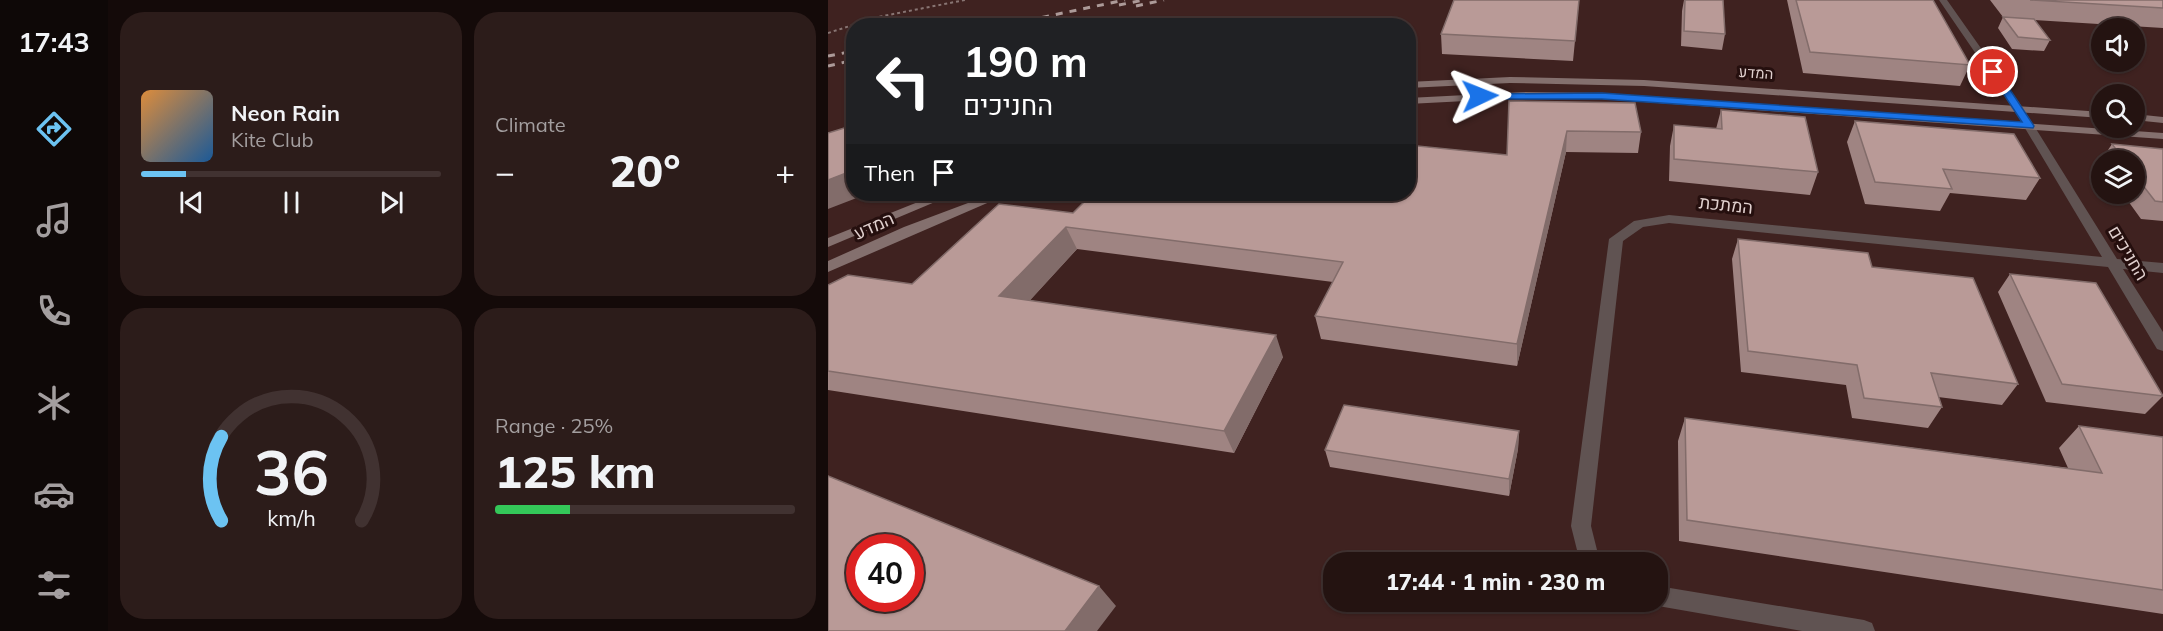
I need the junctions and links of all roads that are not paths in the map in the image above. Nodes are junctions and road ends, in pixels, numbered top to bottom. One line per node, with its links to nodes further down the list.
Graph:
1 (1943, 0): 4 (street, החניכים)
2 (1416, 85): 4 (street, המדע)
3 (1416, 101): 8 (street, המדע)
4 (2018, 108): 5 (street, המדע); 8 (street, החניכים)
5 (2091, 114)
6 (2145, 118): 7 (street)
7 (2163, 120)
8 (2029, 126): 9 (street, המדע); 13 (street, החניכים)
9 (2163, 136)
10 (931, 201): 12 (street, המדע)
11 (984, 201): 14 (street, המדע)
12 (828, 243)
13 (2112, 263): 15 (street, המתכת); 16 (street, החניכים); 17 (street, המתכת)
14 (828, 267)
15 (2163, 268)
16 (2163, 345)
17 (1588, 552)
18 (1668, 598): 19 (street)
19 (1864, 631)

